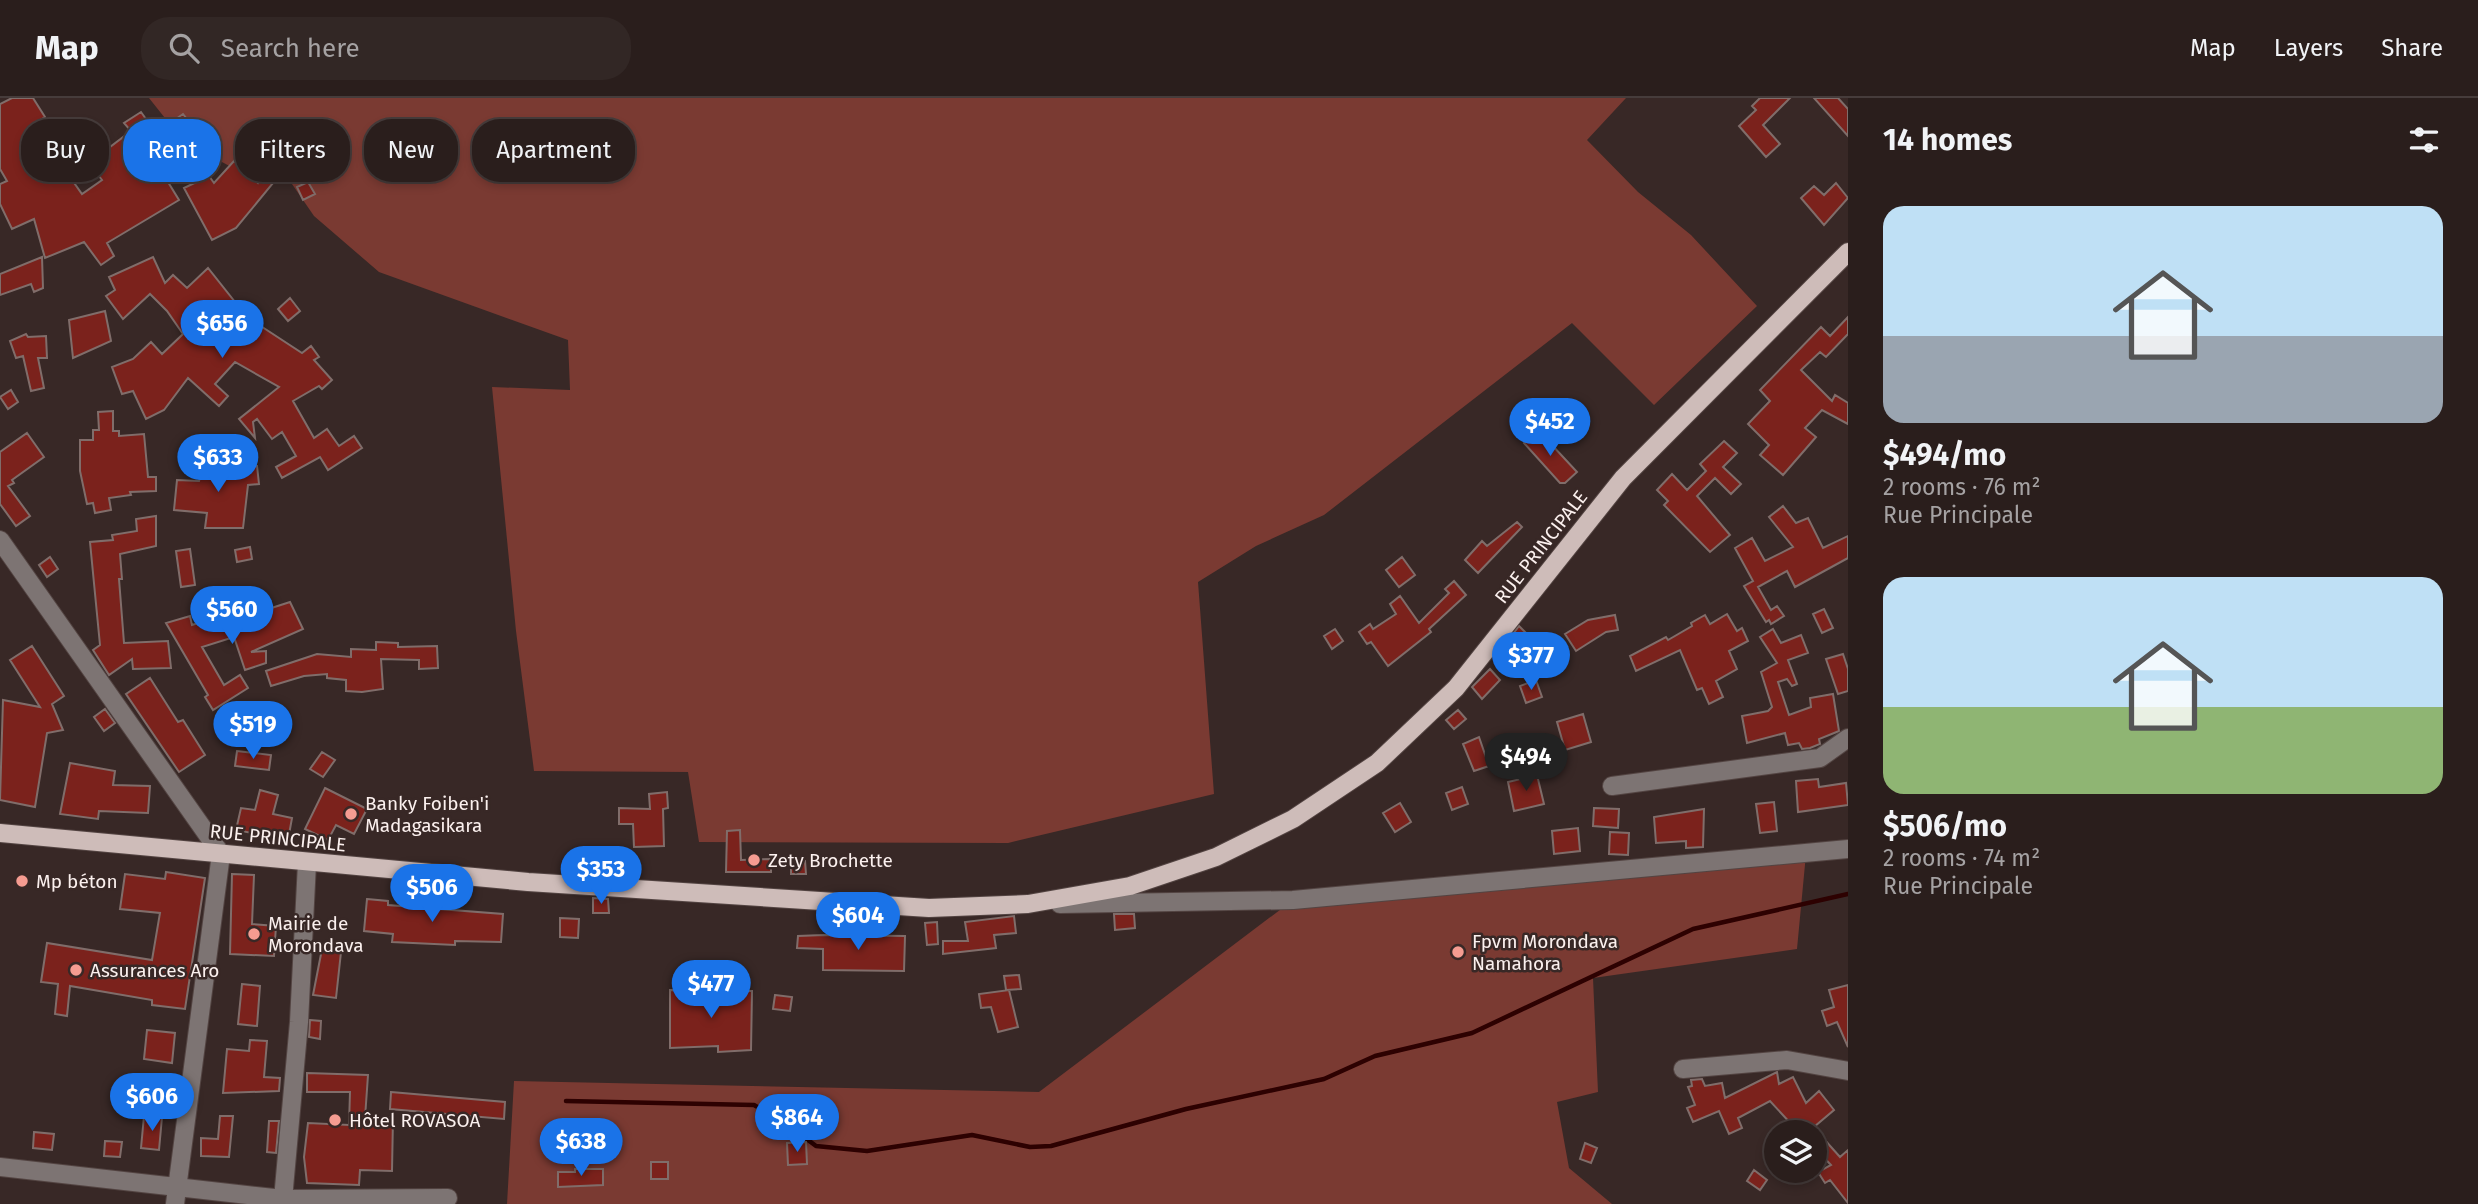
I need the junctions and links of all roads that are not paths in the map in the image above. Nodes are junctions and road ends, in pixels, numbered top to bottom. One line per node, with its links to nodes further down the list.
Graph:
1 (1845, 260): 9 (main road, RUE PRINCIPALE)
2 (0, 540): 7 (street)
3 (1848, 738): 4 (street)
4 (1612, 786)
5 (0, 833): 7 (main road, RUE PRINCIPALE)
6 (1848, 849): 9 (street)
7 (221, 854): 8 (main road, RUE PRINCIPALE); 13 (street)
8 (307, 863): 9 (main road, RUE PRINCIPALE); 15 (street)
9 (1028, 905)
10 (1683, 1069): 11 (street)
11 (1848, 1071)
12 (0, 1167): 13 (street)
13 (177, 1185): 15 (street); 16 (street)
14 (448, 1198): 15 (street)
15 (284, 1199)
16 (175, 1204)

